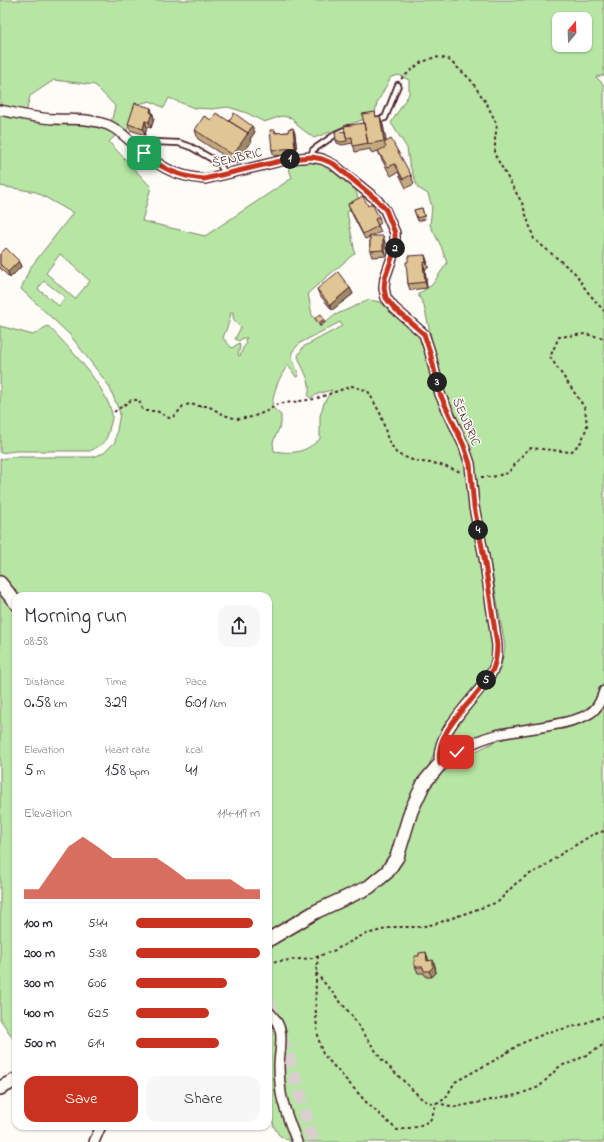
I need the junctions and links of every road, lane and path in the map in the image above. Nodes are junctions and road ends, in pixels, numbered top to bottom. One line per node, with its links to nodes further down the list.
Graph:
1 (398, 85): 3 (lane); 8 (path)
2 (0, 110): 5 (street, ŠENBRIC)
3 (372, 121)
4 (358, 125): 6 (lane)
5 (144, 153): 7 (street, ŠENBRIC); 7 (lane)
6 (312, 157): 7 (street, ŠENBRIC); 11 (street, ŠENBRIC)
7 (226, 175)
8 (604, 311)
9 (604, 338): 11 (path)
10 (114, 412): 11 (path)
11 (472, 476): 15 (street, ŠENBRIC)
12 (0, 584): 13 (street)
13 (12, 598)
14 (604, 691): 15 (street)
15 (440, 764): 17 (street)
16 (604, 831): 18 (path)
17 (272, 938)
18 (318, 956): 19 (path); 20 (path)
19 (272, 962)
20 (316, 973): 26 (path); 26 (path)
21 (272, 1015): 29 (street)
22 (604, 1016): 26 (path)
23 (604, 1044): 26 (path)
24 (12, 1082): 25 (street)
25 (0, 1088)
26 (437, 1103)
27 (98, 1130): 28 (street)
28 (94, 1142)
29 (297, 1142)

